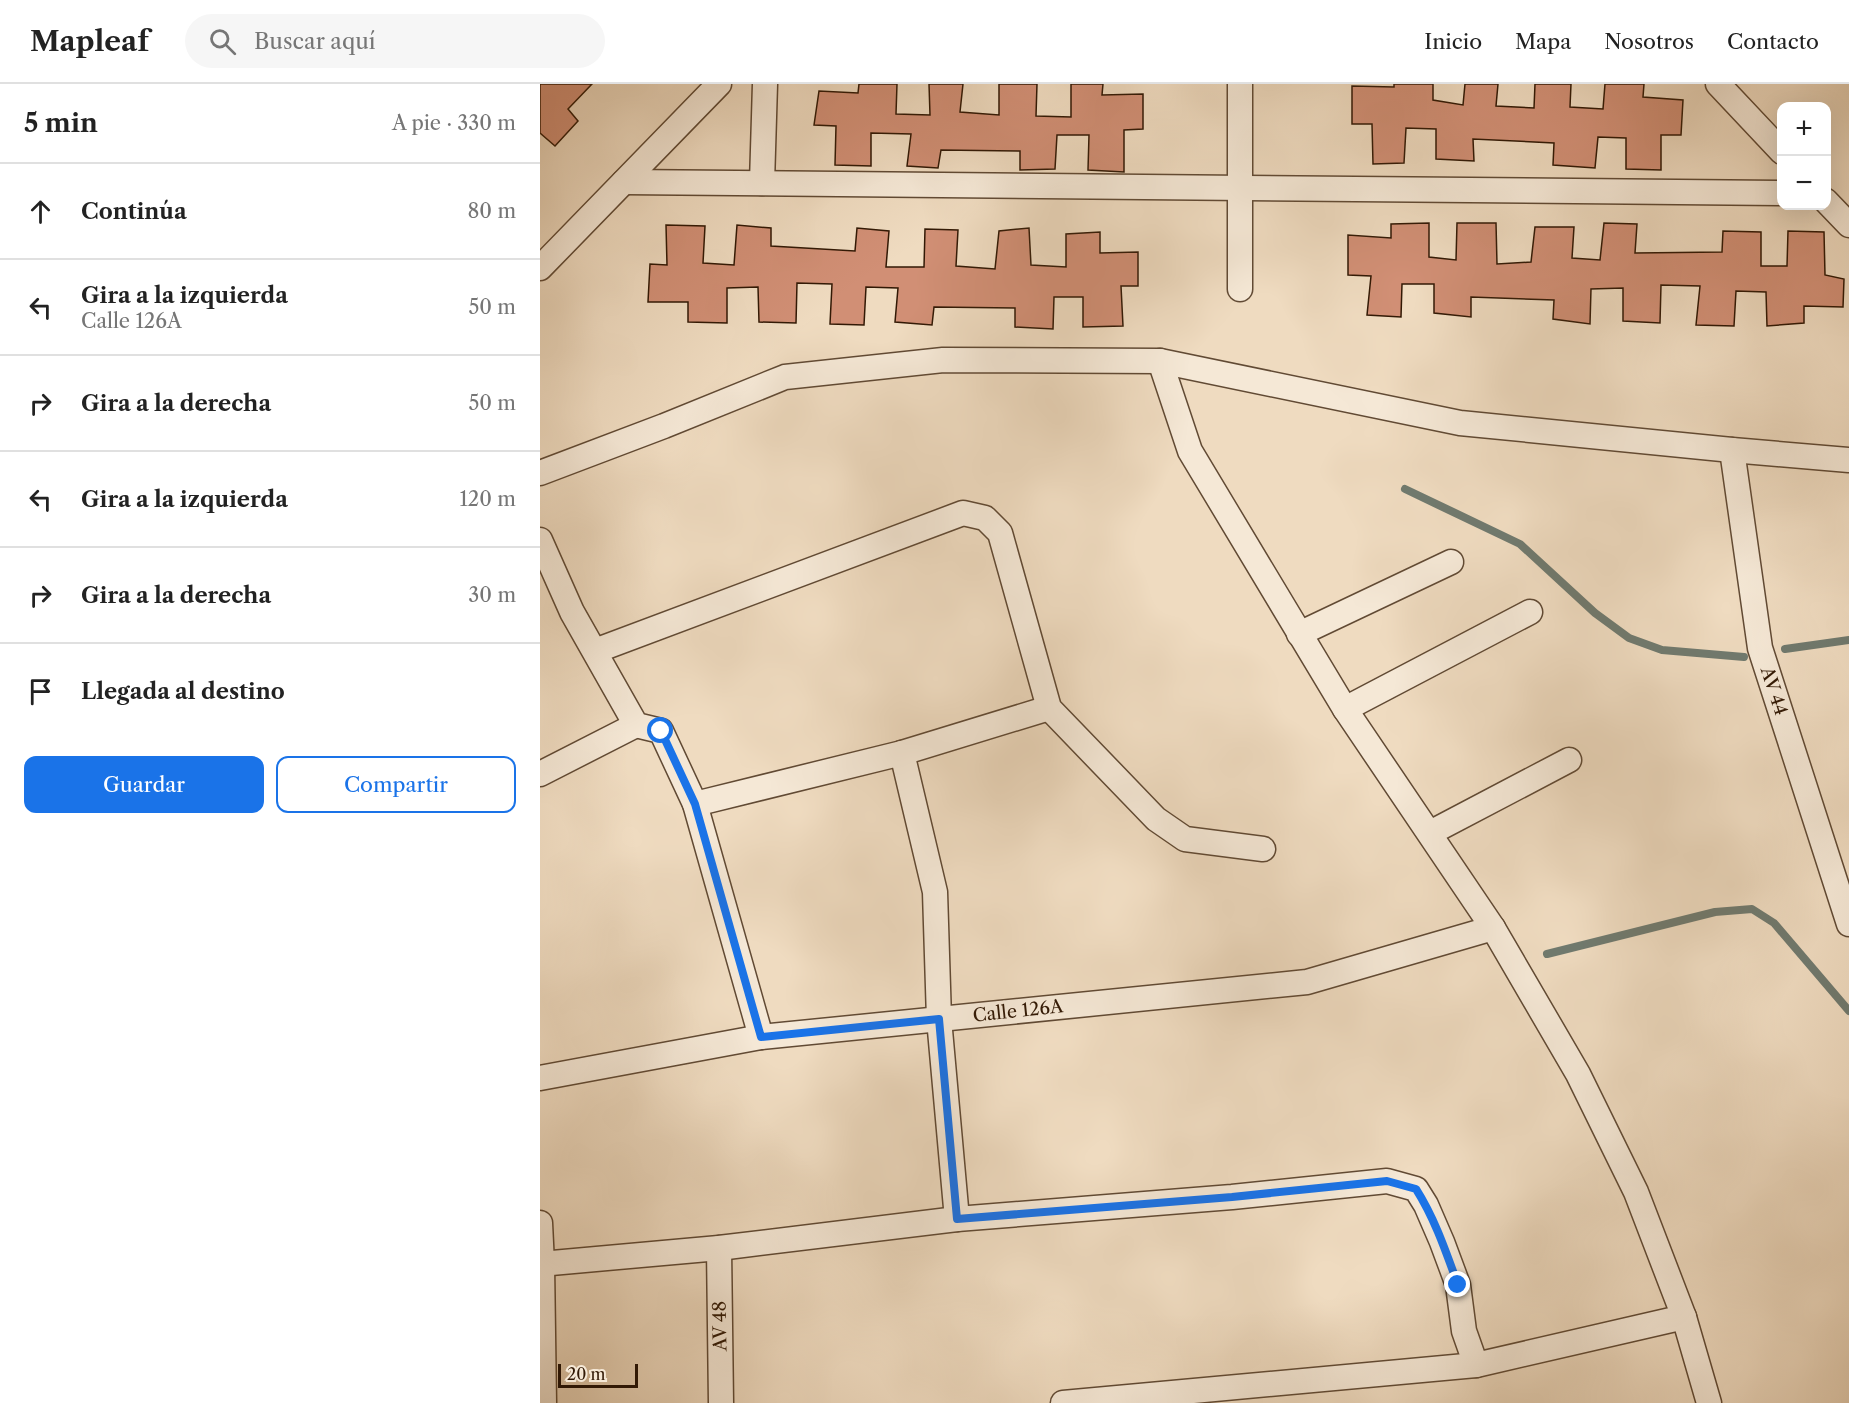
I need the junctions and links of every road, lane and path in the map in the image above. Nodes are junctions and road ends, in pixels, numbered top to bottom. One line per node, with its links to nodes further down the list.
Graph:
1 (719, 84): 6 (street)
2 (765, 84): 7 (street)
3 (1240, 84): 8 (street)
4 (1718, 84): 5 (street)
5 (1777, 147)
6 (624, 182): 7 (street); 12 (street)
7 (762, 183): 8 (street)
8 (1241, 188): 9 (street); 13 (street)
9 (1777, 193)
10 (1831, 205): 11 (street)
11 (1849, 225)
12 (540, 268)
13 (1240, 289)
14 (1160, 361): 15 (street); 17 (street); 21 (street)
15 (1732, 450): 16 (street); 32 (street, AV 44)
16 (1849, 460)
17 (540, 473)
18 (540, 540): 22 (street)
19 (1451, 562): 21 (street)
20 (1530, 612): 24 (street)
21 (1299, 634): 24 (street)
22 (595, 651): 23 (street); 25 (street)
23 (1049, 708): 26 (street); 31 (street)
24 (1345, 709): 30 (street)
25 (636, 725): 28 (street); 29 (street)
26 (902, 753): 29 (street); 34 (street)
27 (1569, 760): 30 (street)
28 (540, 774)
29 (695, 804): 35 (street)
30 (1430, 833): 33 (street)
31 (1263, 849)
32 (1848, 917)
33 (1493, 928): 34 (street, Calle 126A); 41 (street)
34 (939, 1019): 35 (street, Calle 126A); 37 (street)
35 (761, 1037): 36 (street, Calle 126A)
36 (540, 1078)
37 (957, 1219): 39 (street); 42 (street)
38 (540, 1223): 40 (street)
39 (719, 1248): 40 (street); 45 (street, AV 48)
40 (541, 1264): 44 (street)
41 (1684, 1317): 42 (street); 47 (street)
42 (1476, 1365): 43 (street)
43 (1125, 1400): 46 (street)
44 (544, 1403)
45 (721, 1403)
46 (1063, 1403)
47 (1709, 1403)

